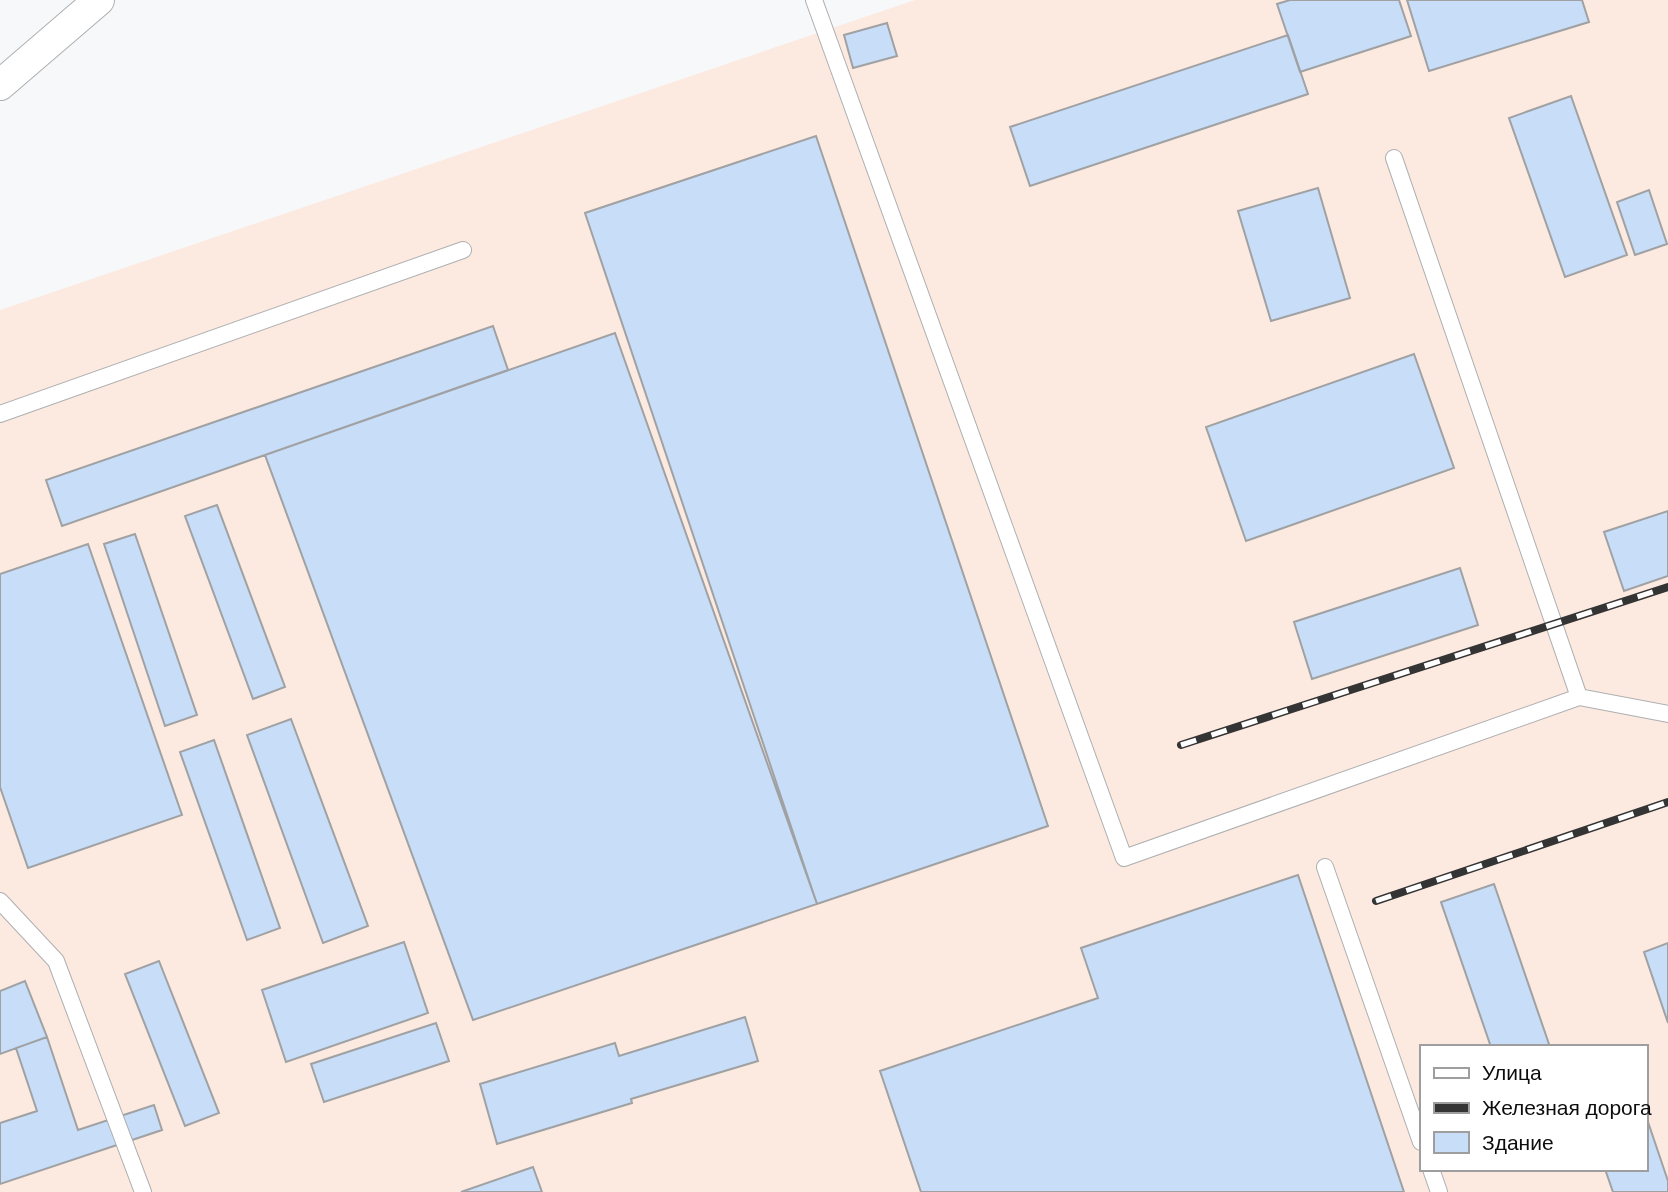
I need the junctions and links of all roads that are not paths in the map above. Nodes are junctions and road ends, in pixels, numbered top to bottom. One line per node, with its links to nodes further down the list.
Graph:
1 (99, 0): 3 (street)
2 (814, 0): 7 (lane)
3 (0, 85)
4 (1394, 158): 7 (lane)
5 (463, 250): 6 (lane)
6 (0, 414)
7 (1579, 697): 8 (lane)
8 (1668, 714)
9 (1325, 867): 11 (lane)
10 (0, 901): 13 (lane)
11 (1420, 1139)
12 (1432, 1171): 14 (lane)
13 (143, 1192)
14 (1439, 1192)

